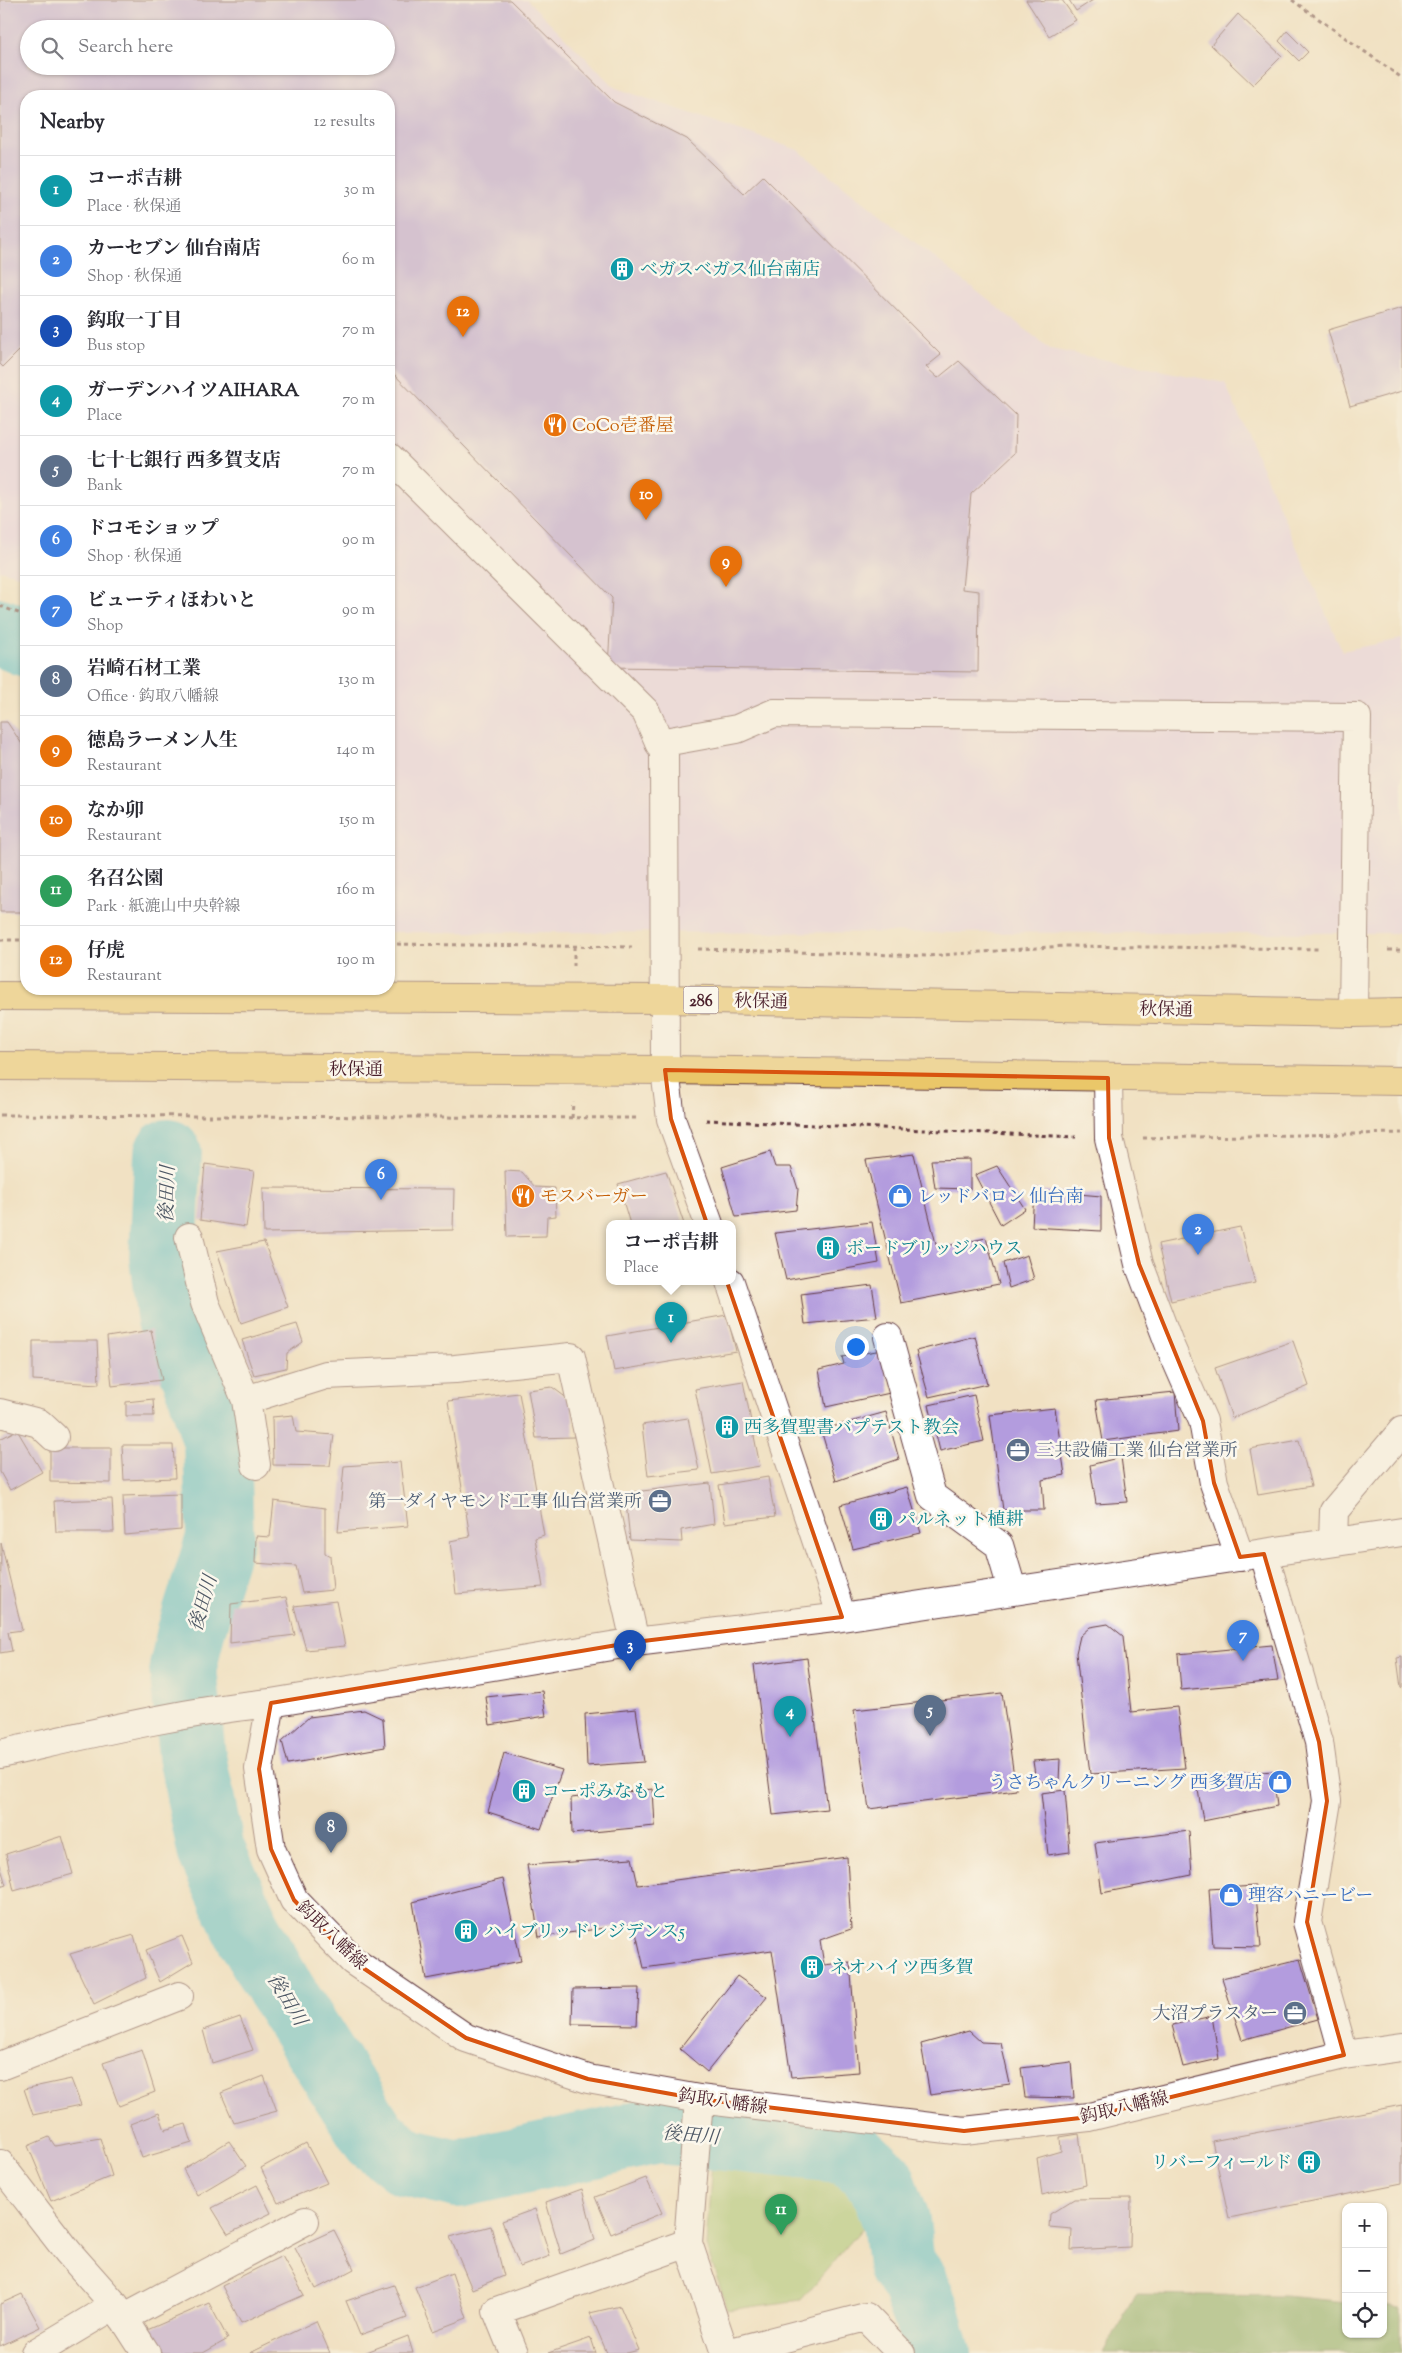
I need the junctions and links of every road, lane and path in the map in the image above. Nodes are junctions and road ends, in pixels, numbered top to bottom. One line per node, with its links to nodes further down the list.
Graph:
1 (1292, 0): 2 (path)
2 (1402, 78)
3 (395, 463): 6 (street)
4 (0, 606): 5 (path)
5 (20, 614)
6 (659, 743): 10 (street); 11 (street)
7 (0, 940): 8 (path)
8 (20, 940)
9 (395, 944): 10 (path)
10 (663, 948): 11 (path); 14 (street)
11 (1354, 949): 12 (path); 16 (street)
12 (1402, 950)
13 (0, 996): 14 (highway, 秋保通 / 286)
14 (663, 999): 16 (highway, 秋保通 / 286); 18 (street)
15 (1402, 1012): 16 (highway, 秋保通 / 286)
16 (1353, 1013)
17 (0, 1066): 18 (highway, 秋保通)
18 (665, 1070): 19 (highway, 秋保通); 21 (street)
19 (1108, 1078): 20 (highway, 秋保通); 32 (street)
20 (1402, 1081)
21 (708, 1220)
22 (189, 1237): 25 (street)
23 (731, 1285): 34 (street)
24 (888, 1337): 33 (street)
25 (246, 1400): 29 (street); 35 (street)
26 (0, 1412): 28 (street)
27 (1402, 1431): 31 (street)
28 (54, 1437)
29 (256, 1465)
30 (1402, 1532): 31 (street)
31 (1333, 1542): 32 (street)
32 (1252, 1556): 33 (street); 40 (street)
33 (1012, 1589): 34 (street)
34 (842, 1616): 35 (street)
35 (635, 1642): 36 (street)
36 (271, 1703): 37 (street); 42 (street, 鈎取八幡線)
37 (0, 1754)
38 (179, 1996): 41 (street)
39 (1402, 2047): 40 (street, 鈎取八幡線)
40 (1344, 2055): 42 (street, 鈎取八幡線)
41 (0, 2066)
42 (698, 2108): 45 (street)
43 (0, 2164): 46 (street)
44 (305, 2222): 46 (street)
45 (688, 2243): 49 (street); 50 (street)
46 (119, 2311): 47 (street); 48 (street)
47 (35, 2353)
48 (146, 2353)
49 (514, 2353)
50 (726, 2353): 51 (street)
51 (901, 2353)

